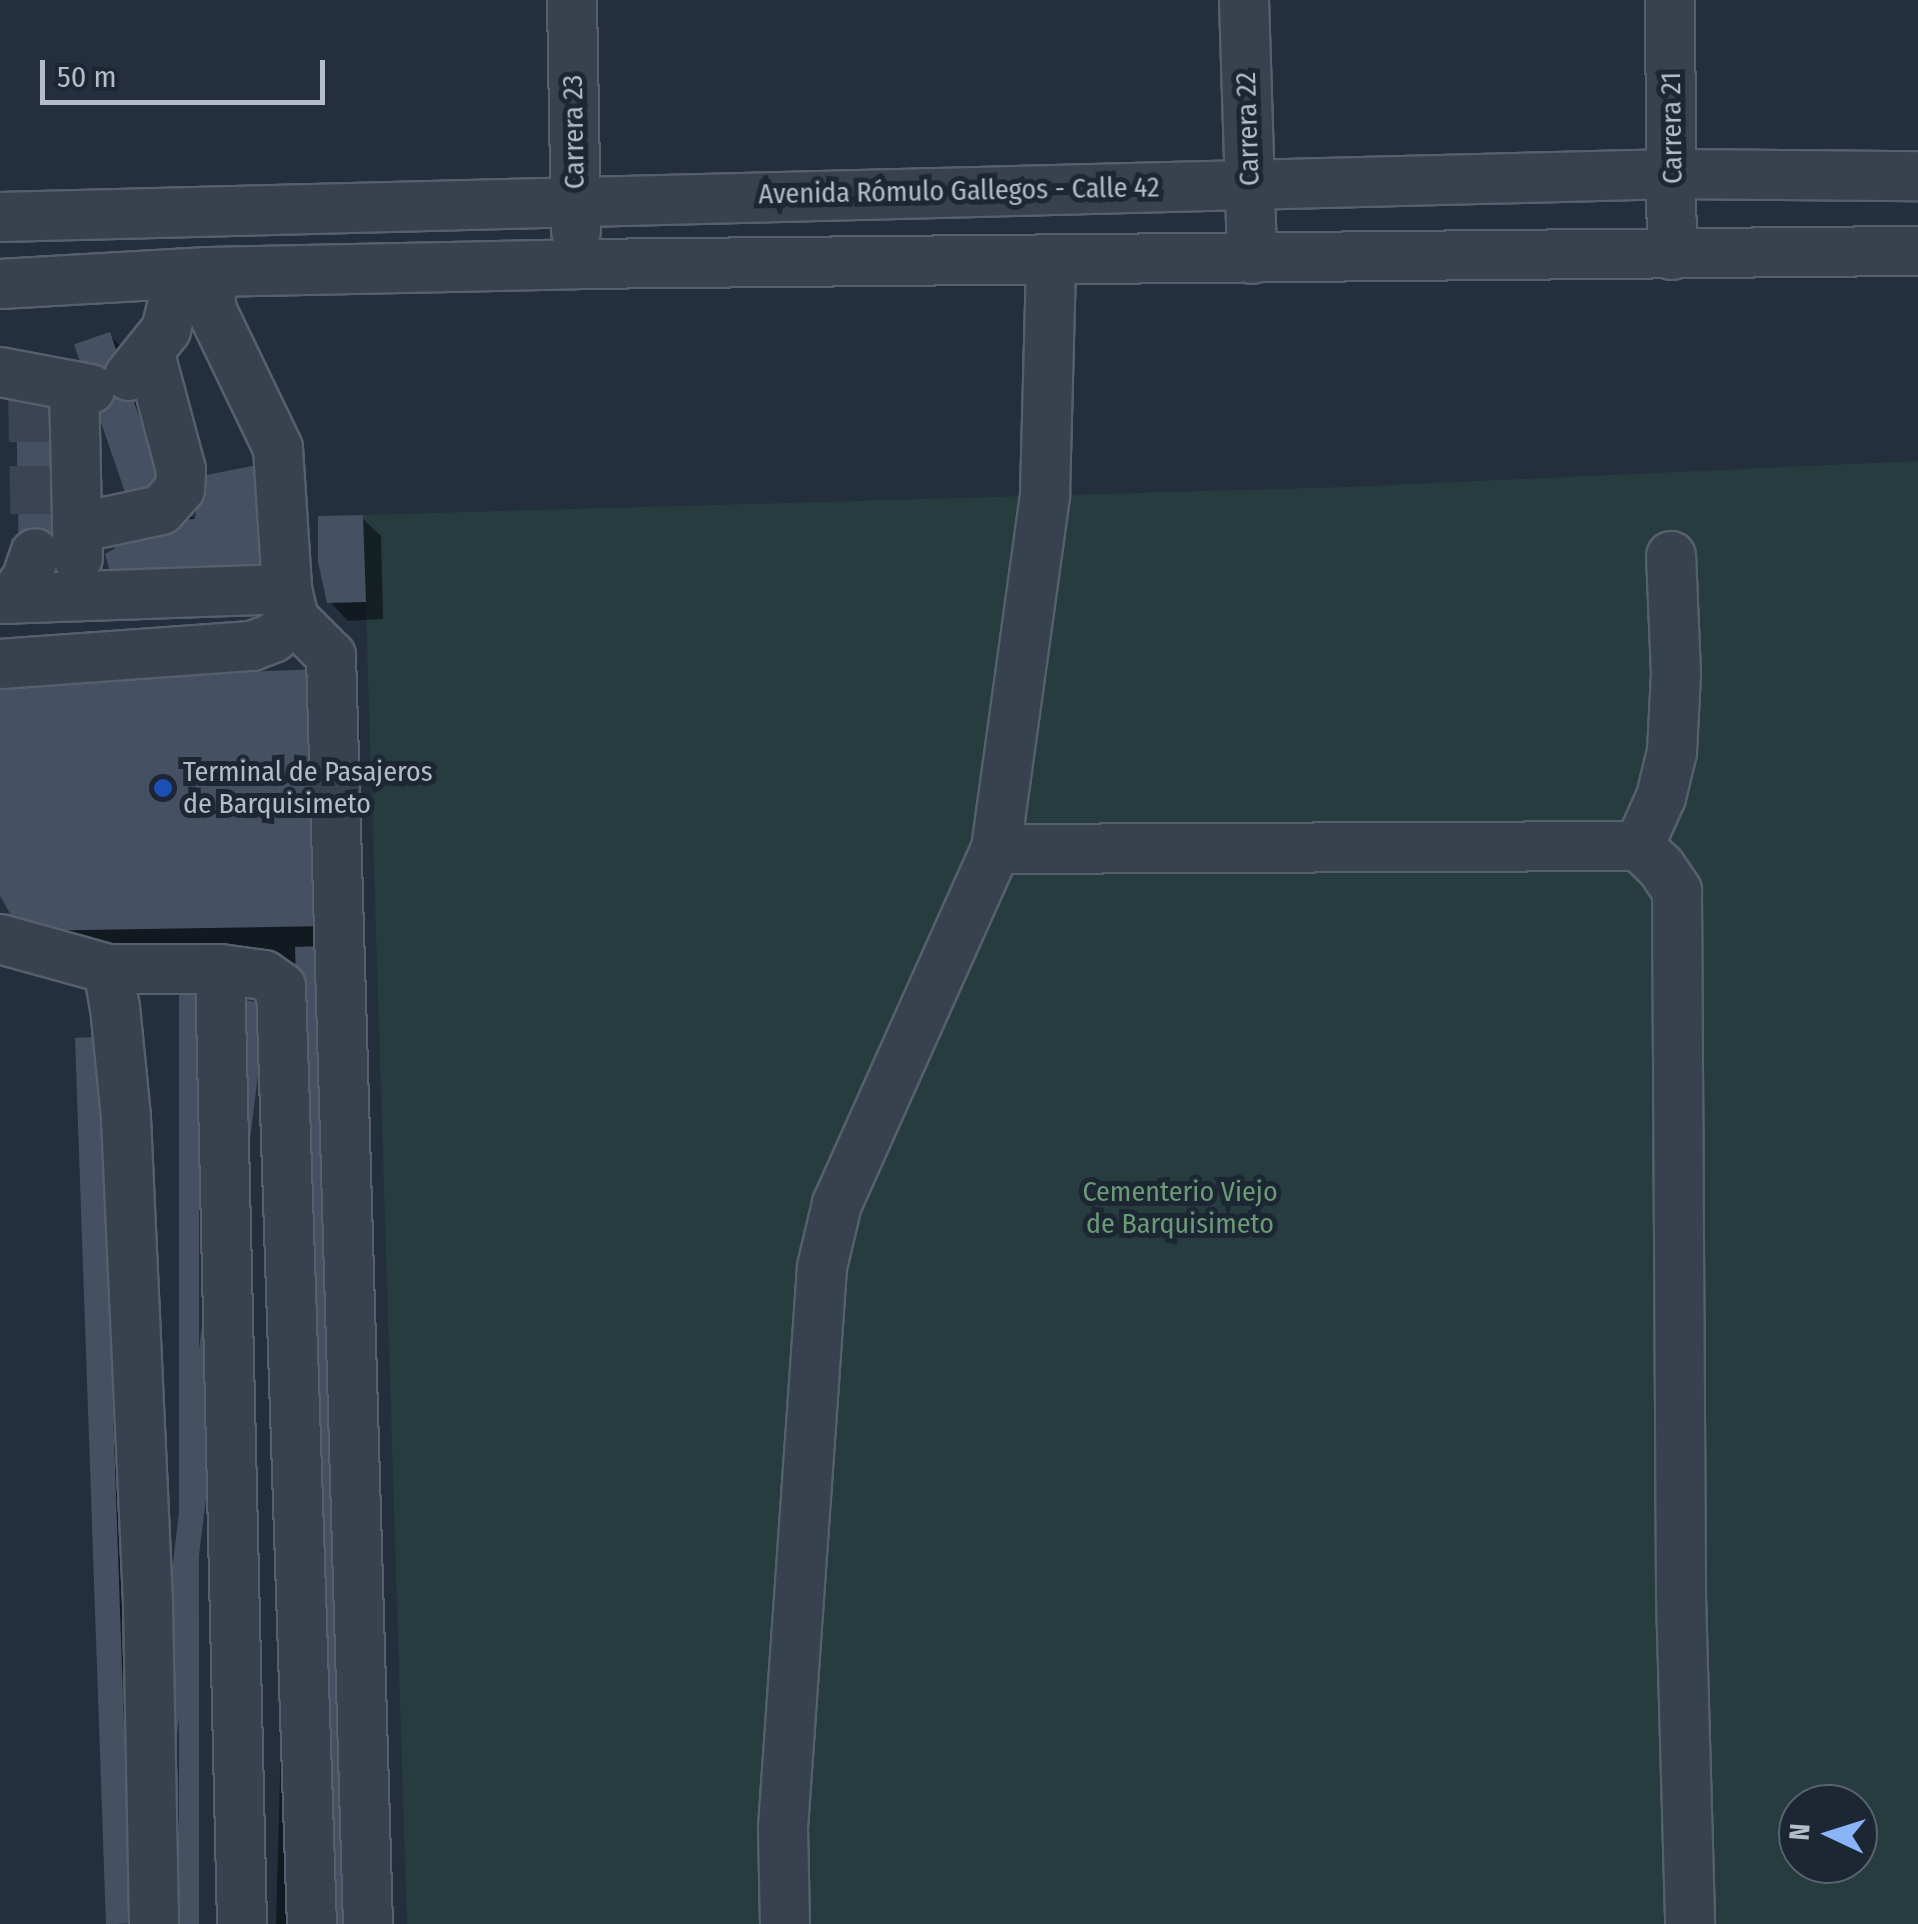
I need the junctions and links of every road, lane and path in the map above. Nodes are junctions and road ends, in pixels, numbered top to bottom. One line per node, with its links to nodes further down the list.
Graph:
1 (572, 0): 7 (street, Carrera 23)
2 (1244, 0): 6 (street, Carrera 22)
3 (1670, 0): 4 (street, Carrera 21)
4 (1674, 174): 5 (street, Avenida Rómulo Gallegos - Calle 42); 6 (street, Avenida Rómulo Gallegos - Calle 42); 10 (street, Carrera 21)
5 (1918, 176)
6 (1250, 185): 7 (street, Avenida Rómulo Gallegos - Calle 42); 11 (street, Carrera 22)
7 (576, 200): 8 (street, Avenida Rómulo Gallegos - Calle 42); 13 (street, Carrera 23)
8 (0, 217)
9 (1918, 251): 10 (street)
10 (1672, 255): 11 (street)
11 (1252, 259): 12 (street)
12 (1051, 261): 13 (street); 25 (street)
13 (578, 264): 14 (street)
14 (194, 273): 15 (street); 16 (street); 22 (street)
15 (0, 284)
16 (71, 379): 17 (street); 17 (street)
17 (77, 528): 20 (street)
18 (35, 554): 21 (street)
19 (1672, 556): 24 (street)
20 (79, 597): 21 (street); 22 (street)
21 (5, 599)
22 (291, 604): 23 (street); 32 (street)
23 (0, 664)
24 (1638, 846): 25 (street); 34 (street)
25 (996, 850): 33 (street)
26 (0, 939): 27 (street)
27 (108, 968): 28 (street); 29 (street)
28 (220, 970): 30 (street); 31 (street)
29 (154, 1924)
30 (242, 1924)
31 (312, 1924)
32 (368, 1924)
33 (786, 1924)
34 (1690, 1924)

